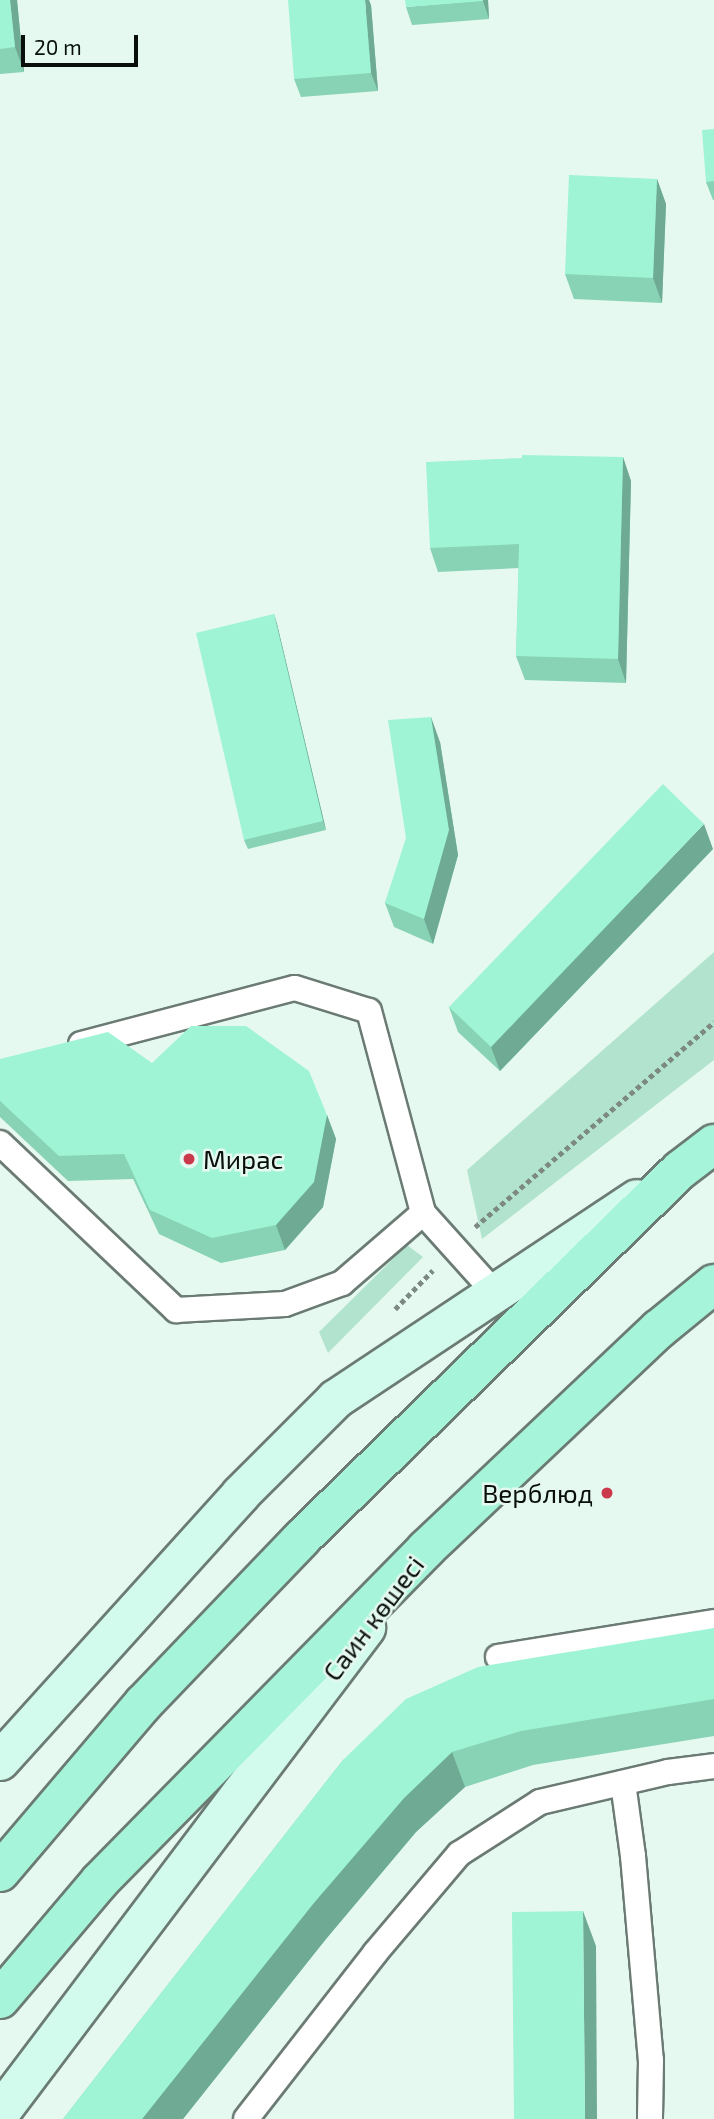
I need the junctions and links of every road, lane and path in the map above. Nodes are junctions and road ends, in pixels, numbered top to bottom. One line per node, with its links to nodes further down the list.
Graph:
1 (54, 1051): 5 (lane)
2 (0, 1143): 5 (lane)
3 (714, 1143): 4 (main road)
4 (680, 1170): 7 (street); 14 (main road)
5 (423, 1213): 7 (lane)
6 (714, 1284): 8 (main road)
7 (495, 1293): 11 (street)
8 (426, 1549): 15 (main road, Саин көшесі); 16 (street, Саин көшесі)
9 (714, 1622): 10 (lane)
10 (498, 1657)
11 (0, 1761)
12 (714, 1766): 13 (lane)
13 (623, 1783): 17 (lane); 18 (lane)
14 (0, 1872)
15 (0, 1999)
16 (0, 2113)
17 (246, 2119)
18 (650, 2119)

